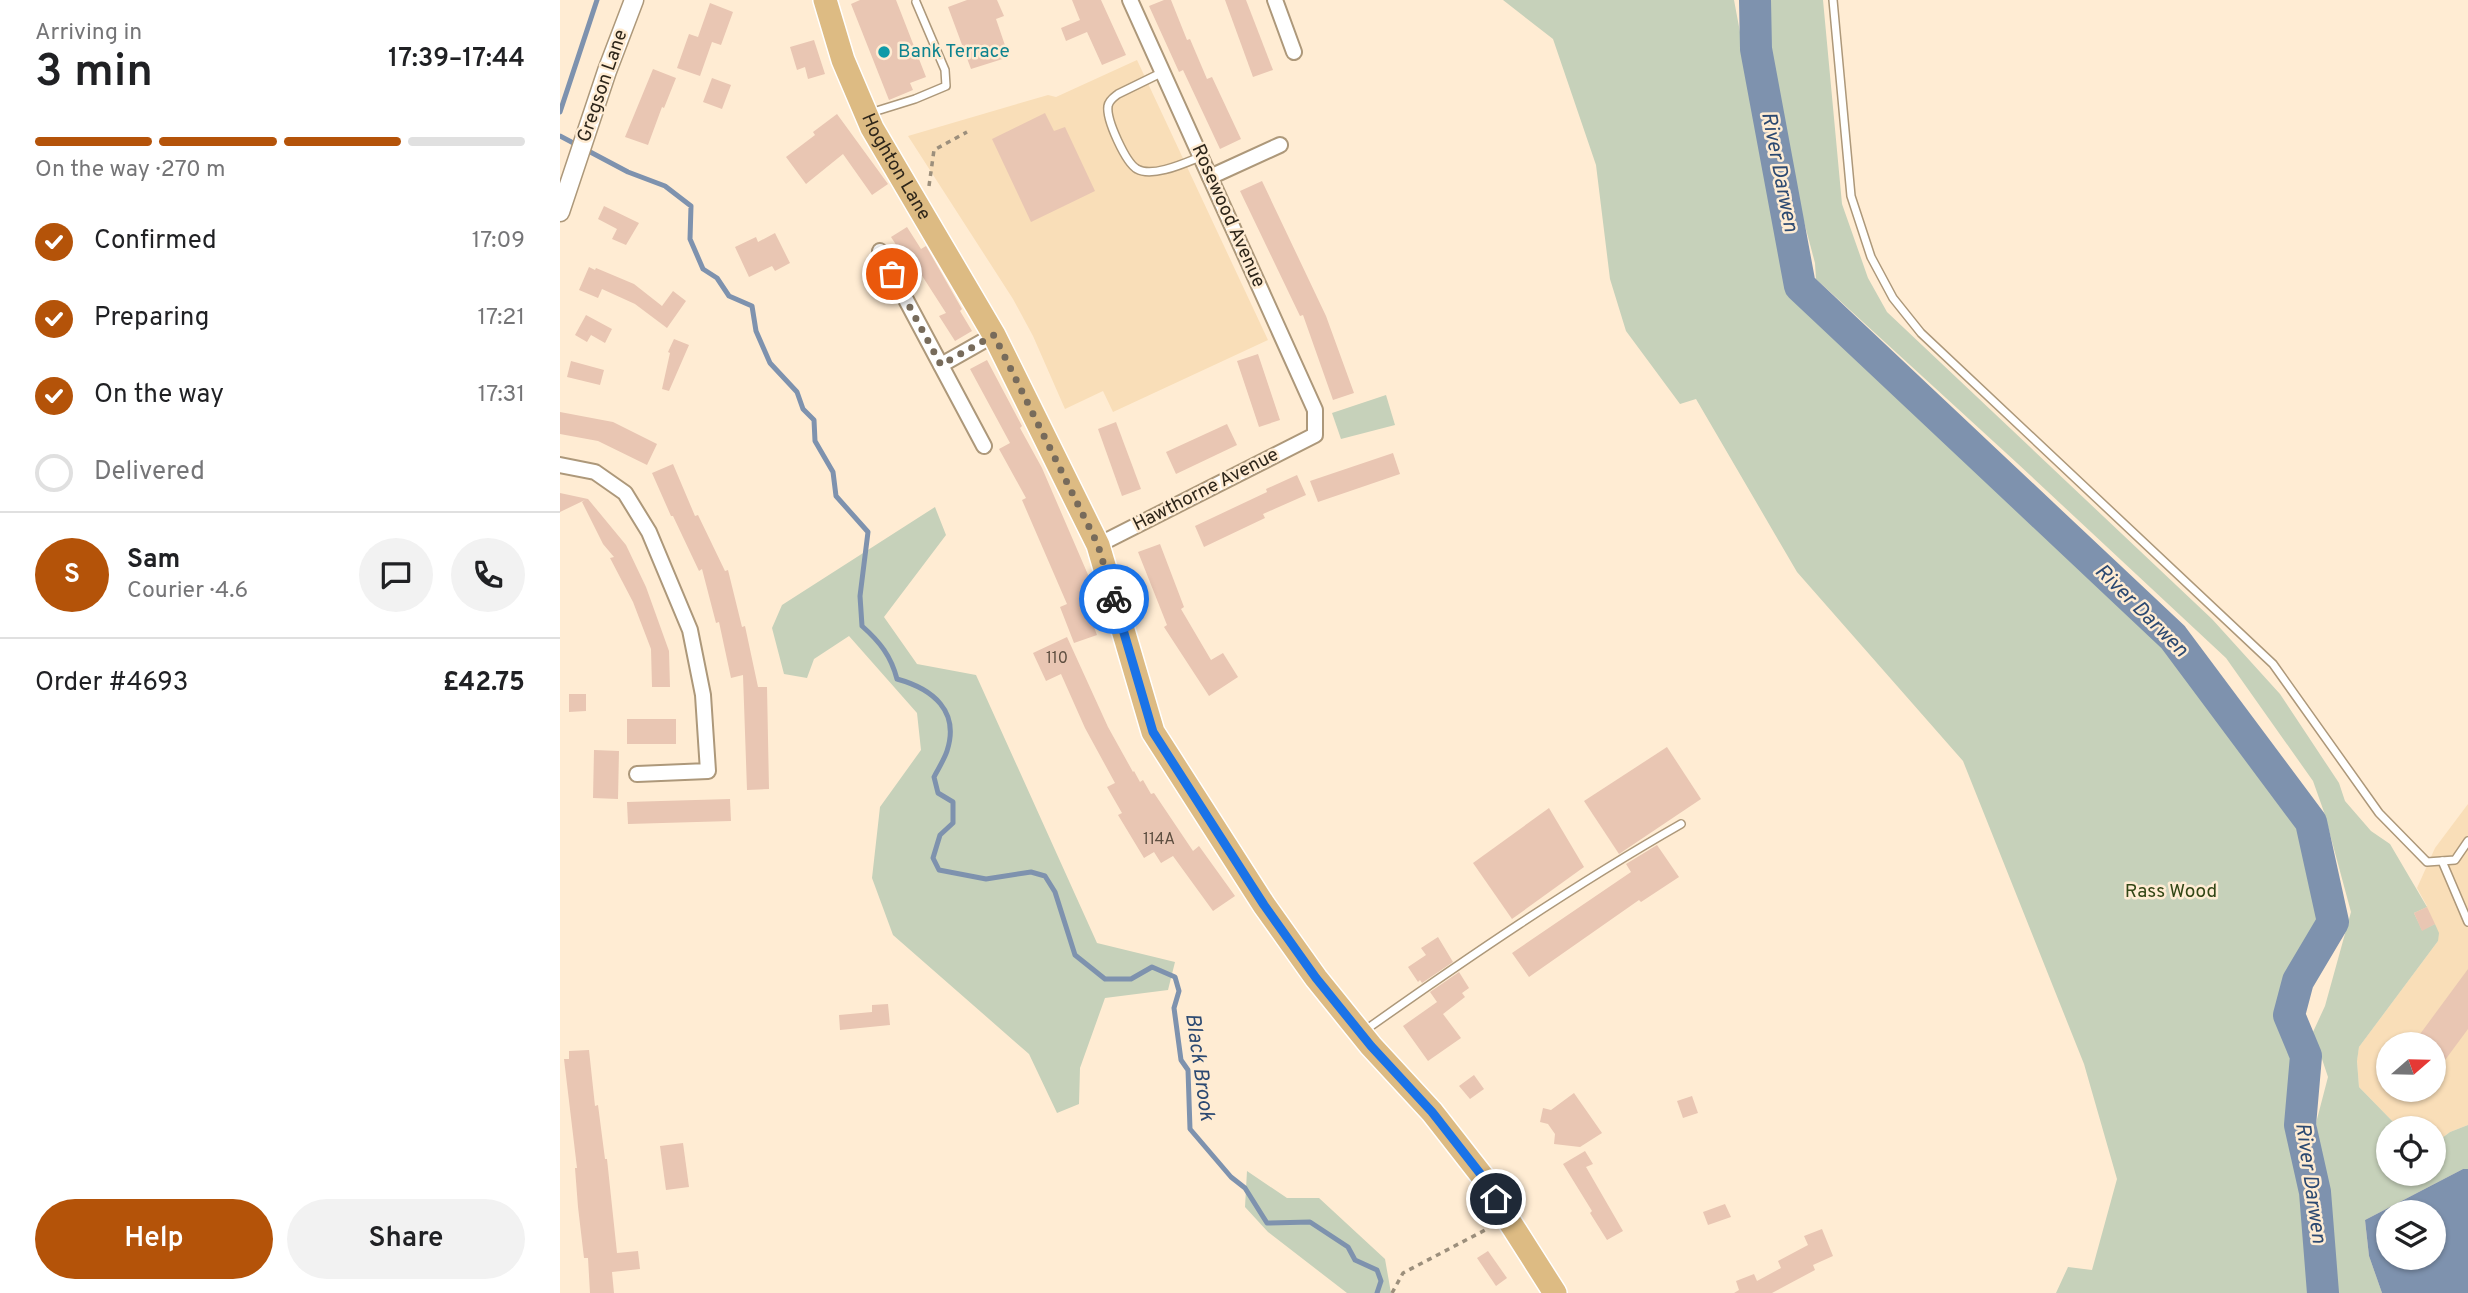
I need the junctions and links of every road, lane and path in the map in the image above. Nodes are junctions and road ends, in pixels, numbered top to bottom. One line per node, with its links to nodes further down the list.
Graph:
1 (634, 0): 15 (street, Gregson Lane)
2 (825, 0): 9 (main road, Hoghton Lane)
3 (1130, 0): 8 (street, Rosewood Avenue)
4 (1275, 0): 7 (street)
5 (1833, 0): 26 (lane)
6 (916, 2): 9 (lane)
7 (1294, 52)
8 (1163, 72): 12 (street, Rosewood Avenue); 12 (lane)
9 (866, 114): 14 (main road, Hoghton Lane)
10 (967, 132): 14 (path)
11 (1280, 145): 13 (street)
12 (1201, 157): 13 (street, Rosewood Avenue)
13 (1210, 177): 19 (street, Rosewood Avenue)
14 (919, 208): 17 (main road, Hoghton Lane)
15 (560, 212)
16 (880, 251): 18 (street)
17 (994, 335): 18 (street); 22 (main road, Hoghton Lane)
18 (941, 365): 20 (street)
19 (1315, 435): 22 (street, Hawthorne Avenue)
20 (984, 446)
21 (560, 465): 23 (street)
22 (1098, 545): 28 (main road, Hoghton Lane)
23 (637, 774)
24 (1681, 824): 28 (lane)
25 (2468, 841): 26 (lane)
26 (2442, 861): 27 (lane)
27 (2468, 922)
28 (1361, 1033): 31 (main road, Hoghton Lane)
29 (1489, 1228): 30 (path)
30 (1392, 1293)
31 (1555, 1293)

